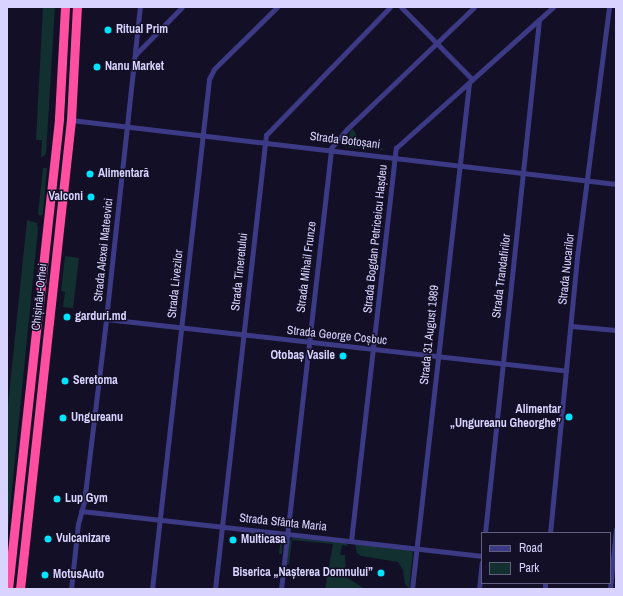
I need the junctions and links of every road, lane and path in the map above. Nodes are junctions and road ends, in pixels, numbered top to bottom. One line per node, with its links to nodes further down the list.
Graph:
1 (65, 7): 48 (highway, Chișinău-Orhei)
2 (77, 7): 15 (highway, Chișinău-Orhei)
3 (140, 7): 13 (street, Strada Alexei Mateevici)
4 (182, 7): 13 (street)
5 (277, 7): 17 (street, Strada Livezilor)
6 (390, 7): 18 (street, Strada Tineretului)
7 (401, 7): 12 (street)
8 (474, 7): 12 (street)
9 (553, 7): 11 (street, Strada Bogdan Petriceicu Hașdeu)
10 (609, 7): 23 (street, Strada Nucarilor)
11 (539, 20): 14 (street, Strada Bogdan Petriceicu Hașdeu); 22 (street, Strada Trandafirilor)
12 (437, 43): 14 (street); 19 (street)
13 (135, 55): 16 (street, Strada Alexei Mateevici)
14 (471, 81): 20 (street, Strada Bogdan Petriceicu Hașdeu); 21 (street, Strada 31 August 1989)
15 (71, 120): 16 (street, Strada Botoșani); 49 (highway, Chișinău-Orhei)
16 (128, 127): 17 (street, Strada Botoșani); 25 (street, Strada Alexei Mateevici)
17 (203, 136): 18 (street, Strada Botoșani); 27 (street, Strada Livezilor)
18 (264, 142): 19 (street, Strada Botoșani); 29 (street, Strada Tineretului)
19 (331, 148): 20 (street, Strada Botoșani); 30 (street, Strada Mihail Frunze)
20 (395, 157): 21 (street, Strada Botoșani); 31 (street, Strada Bogdan Petriceicu Hașdeu)
21 (460, 166): 22 (street, Strada Botoșani); 32 (street, Strada 31 August 1989)
22 (524, 173): 23 (street, Strada Botoșani); 33 (street, Strada Trandafirilor)
23 (588, 180): 24 (street, Strada Botoșani); 26 (street, Strada Nucarilor)
24 (616, 184)
25 (106, 319): 27 (street, Strada George Coșbuc); 35 (street, Strada Alexei Mateevici)
26 (571, 326): 28 (street); 34 (street, Strada Nucarilor)
27 (181, 329): 29 (street, Strada George Coșbuc); 36 (street, Strada Livezilor)
28 (616, 330)
29 (243, 336): 30 (street, Strada George Coșbuc); 37 (street, Strada Tineretului)
30 (308, 343): 31 (street, Strada George Coșbuc); 41 (street, Strada Mihail Frunze)
31 (373, 349): 32 (street, Strada George Coșbuc); 42 (street, Strada Bogdan Petriceicu Hașdeu)
32 (438, 356): 33 (street, Strada George Coșbuc); 43 (street, Strada 31 August 1989)
33 (502, 364): 34 (street, Strada George Coșbuc); 39 (street, Strada Trandafirilor)
34 (566, 371): 40 (street, Strada Nucarilor)
35 (81, 511): 36 (street, Strada Sfânta Maria); 50 (street, Strada Alexei Mateevici)
36 (160, 520): 37 (street, Strada Sfânta Maria); 51 (street, Strada Livezilor)
37 (222, 527): 41 (street, Strada Sfânta Maria); 52 (street, Strada Tineretului)
38 (616, 529): 46 (street)
39 (485, 532)
40 (550, 532)
41 (286, 534): 42 (street, Strada Sfânta Maria); 53 (street, Strada Mihail Frunze)
42 (352, 541): 43 (street, Strada Sfânta Maria)
43 (418, 548): 44 (street, Strada Sfânta Maria); 54 (street, Strada 31 August 1989)
44 (481, 556)
45 (481, 571): 55 (street)
46 (613, 571): 47 (street)
47 (611, 583)
48 (8, 589)
49 (20, 589)
50 (71, 589)
51 (152, 589)
52 (215, 589)
53 (281, 589)
54 (412, 589)
55 (479, 589)

